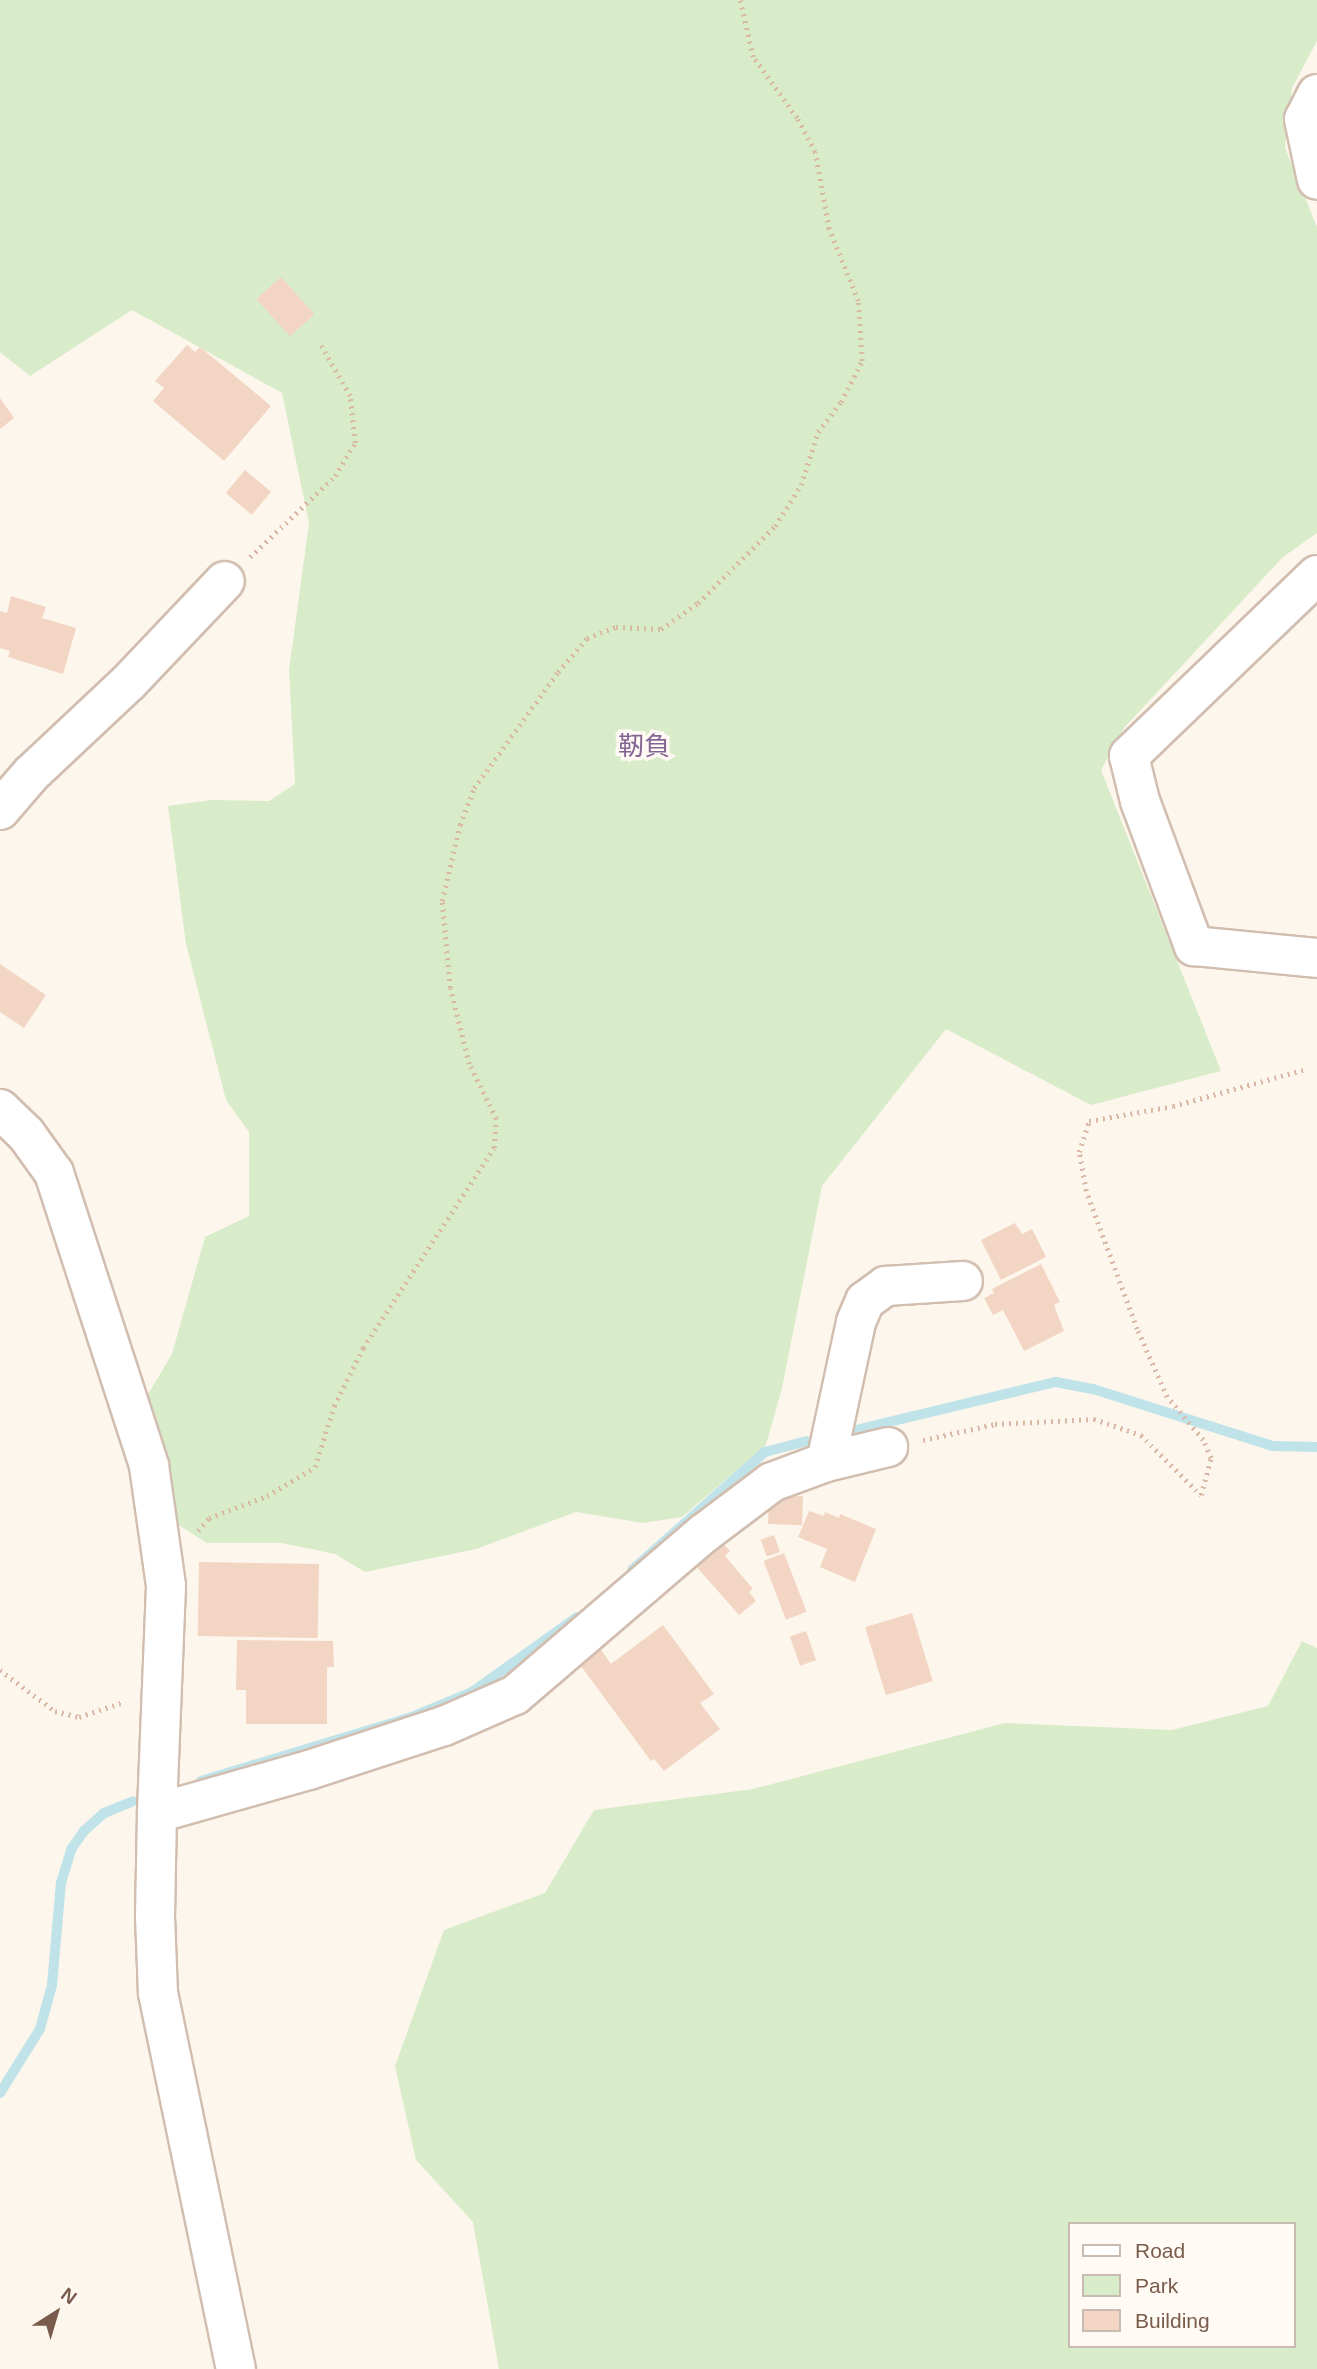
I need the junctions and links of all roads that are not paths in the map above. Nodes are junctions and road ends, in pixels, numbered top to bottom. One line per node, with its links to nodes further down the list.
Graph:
1 (1317, 94): 2 (street)
2 (1317, 180)
3 (1317, 575): 6 (street)
4 (225, 581): 5 (street)
5 (0, 810)
6 (1317, 958)
7 (0, 1109): 11 (street)
8 (963, 1281): 10 (street)
9 (888, 1447): 10 (street)
10 (826, 1462): 11 (street)
11 (157, 1812): 12 (street)
12 (236, 2369)

